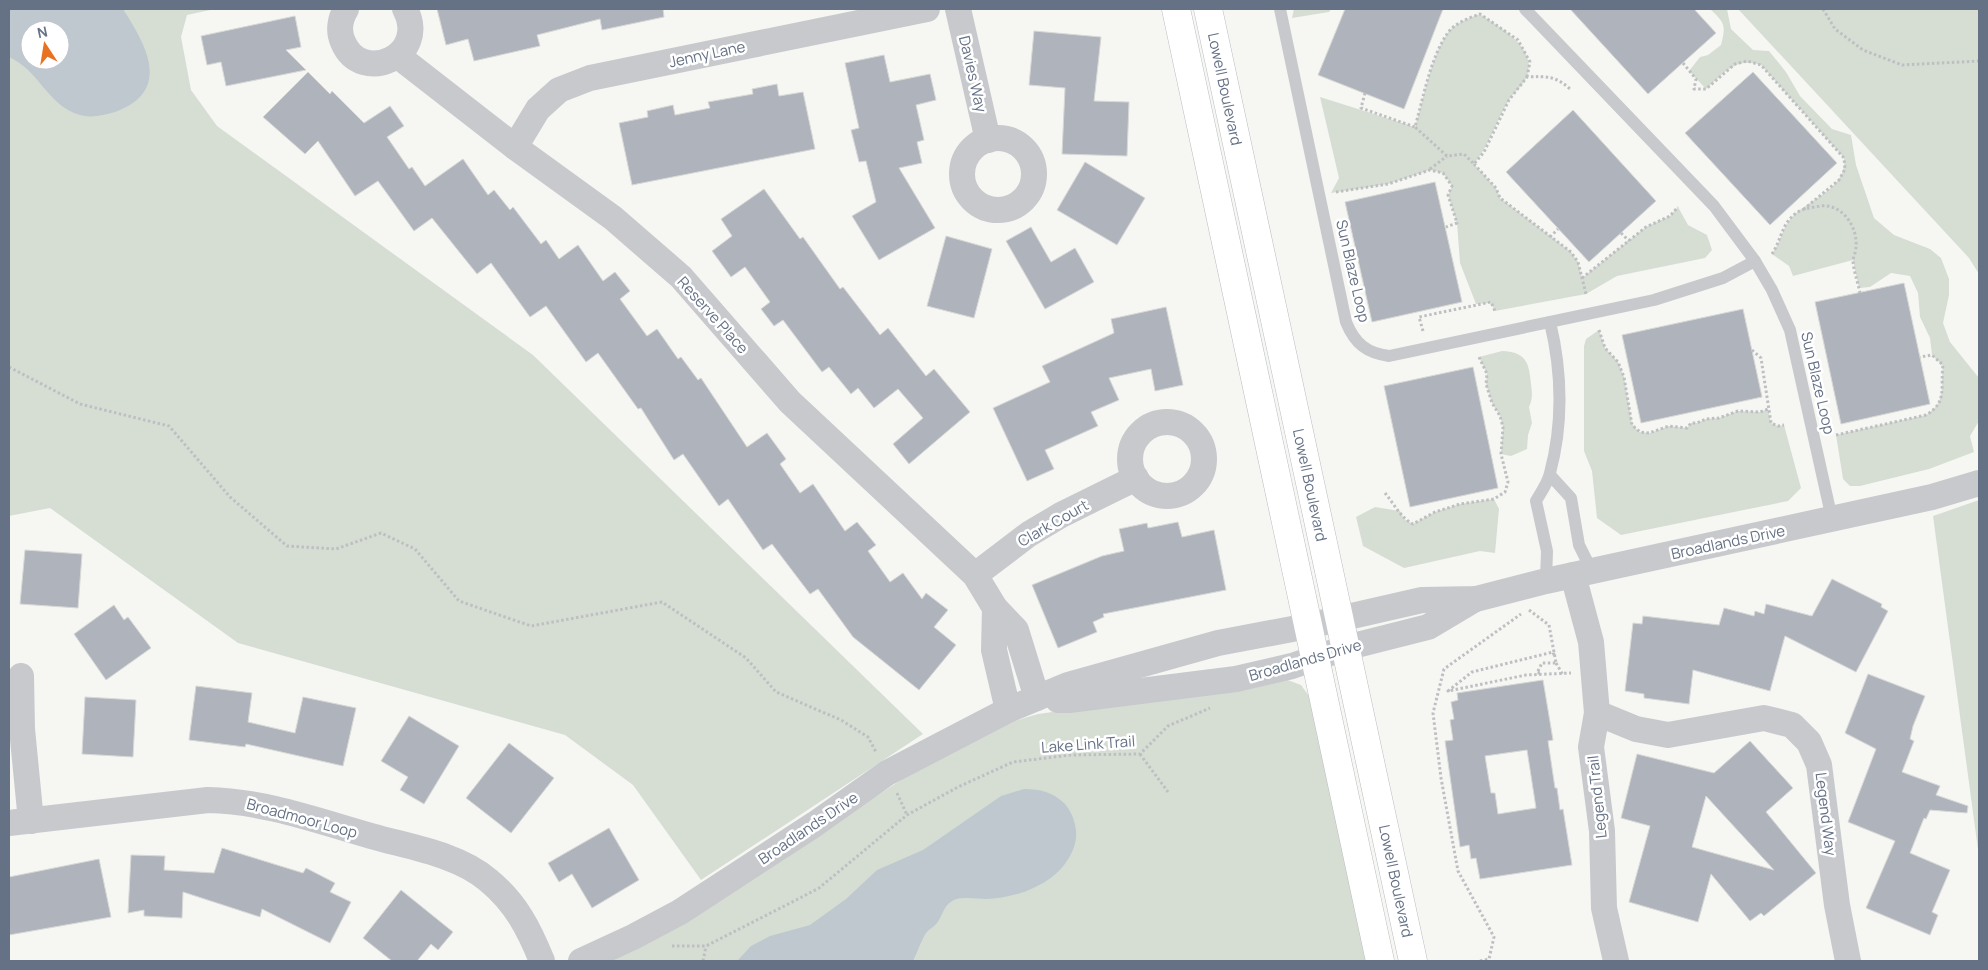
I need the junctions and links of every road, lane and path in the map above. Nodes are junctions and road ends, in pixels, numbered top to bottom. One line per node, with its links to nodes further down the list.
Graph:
1 (346, 9): 10 (street)
2 (405, 9): 10 (street)
3 (928, 9): 18 (street, Jenny Lane)
4 (958, 9): 17 (street, Davies Way)
5 (1176, 9): 57 (main road, Lowell Boulevard)
6 (1208, 9): 56 (main road, Lowell Boulevard)
7 (1280, 9): 36 (lane, Sun Blaze Loop)
8 (1525, 9): 31 (lane, Sun Blaze Loop)
9 (1823, 9): 11 (path)
10 (398, 56): 18 (street, Reserve Place)
11 (1979, 61)
12 (1682, 63): 24 (path)
13 (1527, 77): 14 (path); 16 (path); 20 (path)
14 (1570, 89)
15 (1365, 93): 16 (path)
16 (1415, 127): 19 (path)
17 (988, 140)
18 (515, 147): 52 (street, Reserve Place)
19 (1447, 156): 20 (path); 21 (path)
20 (1474, 164): 28 (path)
21 (1430, 170): 22 (path); 25 (path)
22 (1331, 193)
23 (1678, 207): 29 (path)
24 (1804, 209): 30 (path); 33 (path)
25 (1446, 227)
26 (1558, 229): 28 (path)
27 (1620, 233): 29 (path)
28 (1550, 237): 32 (path)
29 (1629, 241): 32 (path)
30 (1772, 254)
31 (1755, 261): 36 (lane, Sun Blaze Loop); 50 (lane, Sun Blaze Loop)
32 (1582, 278): 34 (path)
33 (1860, 293)
34 (1586, 294)
35 (1495, 311): 38 (path)
36 (1550, 322): 46 (lane)
37 (1599, 330): 43 (path)
38 (1424, 332)
39 (1752, 350): 43 (path)
40 (1479, 357): 49 (path)
41 (1920, 357): 45 (path)
42 (9, 367): 68 (path)
43 (1768, 409): 44 (path)
44 (1784, 425)
45 (1836, 435)
46 (1550, 474): 51 (lane); 53 (lane)
47 (1136, 478): 52 (street, Clark Court)
48 (1979, 483): 50 (street, Broadlands Drive)
49 (1385, 493)
50 (1832, 520): 51 (street, Broadlands Drive)
51 (1582, 573): 53 (street, Broadlands Drive); 66 (street, Legend Trail)
52 (975, 575): 55 (street, Reserve Place)
53 (1546, 581): 54 (street, Broadlands Drive)
54 (1476, 599): 56 (street, Broadlands Drive); 58 (street, Broadlands Drive)
55 (995, 608): 63 (street, Reserve Place); 65 (street)
56 (1338, 619): 57 (street, Broadlands Drive); 58 (main road, Lowell Boulevard)
57 (1308, 626): 59 (main road, Lowell Boulevard); 63 (street, Broadlands Drive)
58 (1345, 648): 59 (street, Broadlands Drive); 78 (main road, Lowell Boulevard)
59 (1315, 658): 63 (street, Broadlands Drive); 77 (main road, Lowell Boulevard)
60 (1556, 663): 61 (path); 61 (path); 61 (path); 79 (path)
61 (1563, 675)
62 (21, 676): 71 (street)
63 (1037, 698): 65 (street, Broadlands Drive)
64 (1212, 707): 67 (path, Lake Link Trail)
65 (1008, 710): 68 (street, Broadlands Drive)
66 (1597, 713): 80 (street, Legend Trail); 81 (street, Legend Way)
67 (1140, 754): 69 (path); 70 (path, Lake Link Trail)
68 (887, 772): 70 (path); 75 (street, Broadlands Drive)
69 (1168, 792)
70 (908, 815): 73 (path, Lake Link Trail)
71 (20, 822): 74 (street, Broadmoor Loop)
72 (665, 946): 73 (path)
73 (706, 946): 76 (path)
74 (542, 961)
75 (581, 961)
76 (703, 961)
77 (1380, 961)
78 (1413, 961)
79 (1480, 961)
80 (1616, 961)
81 (1848, 961)

